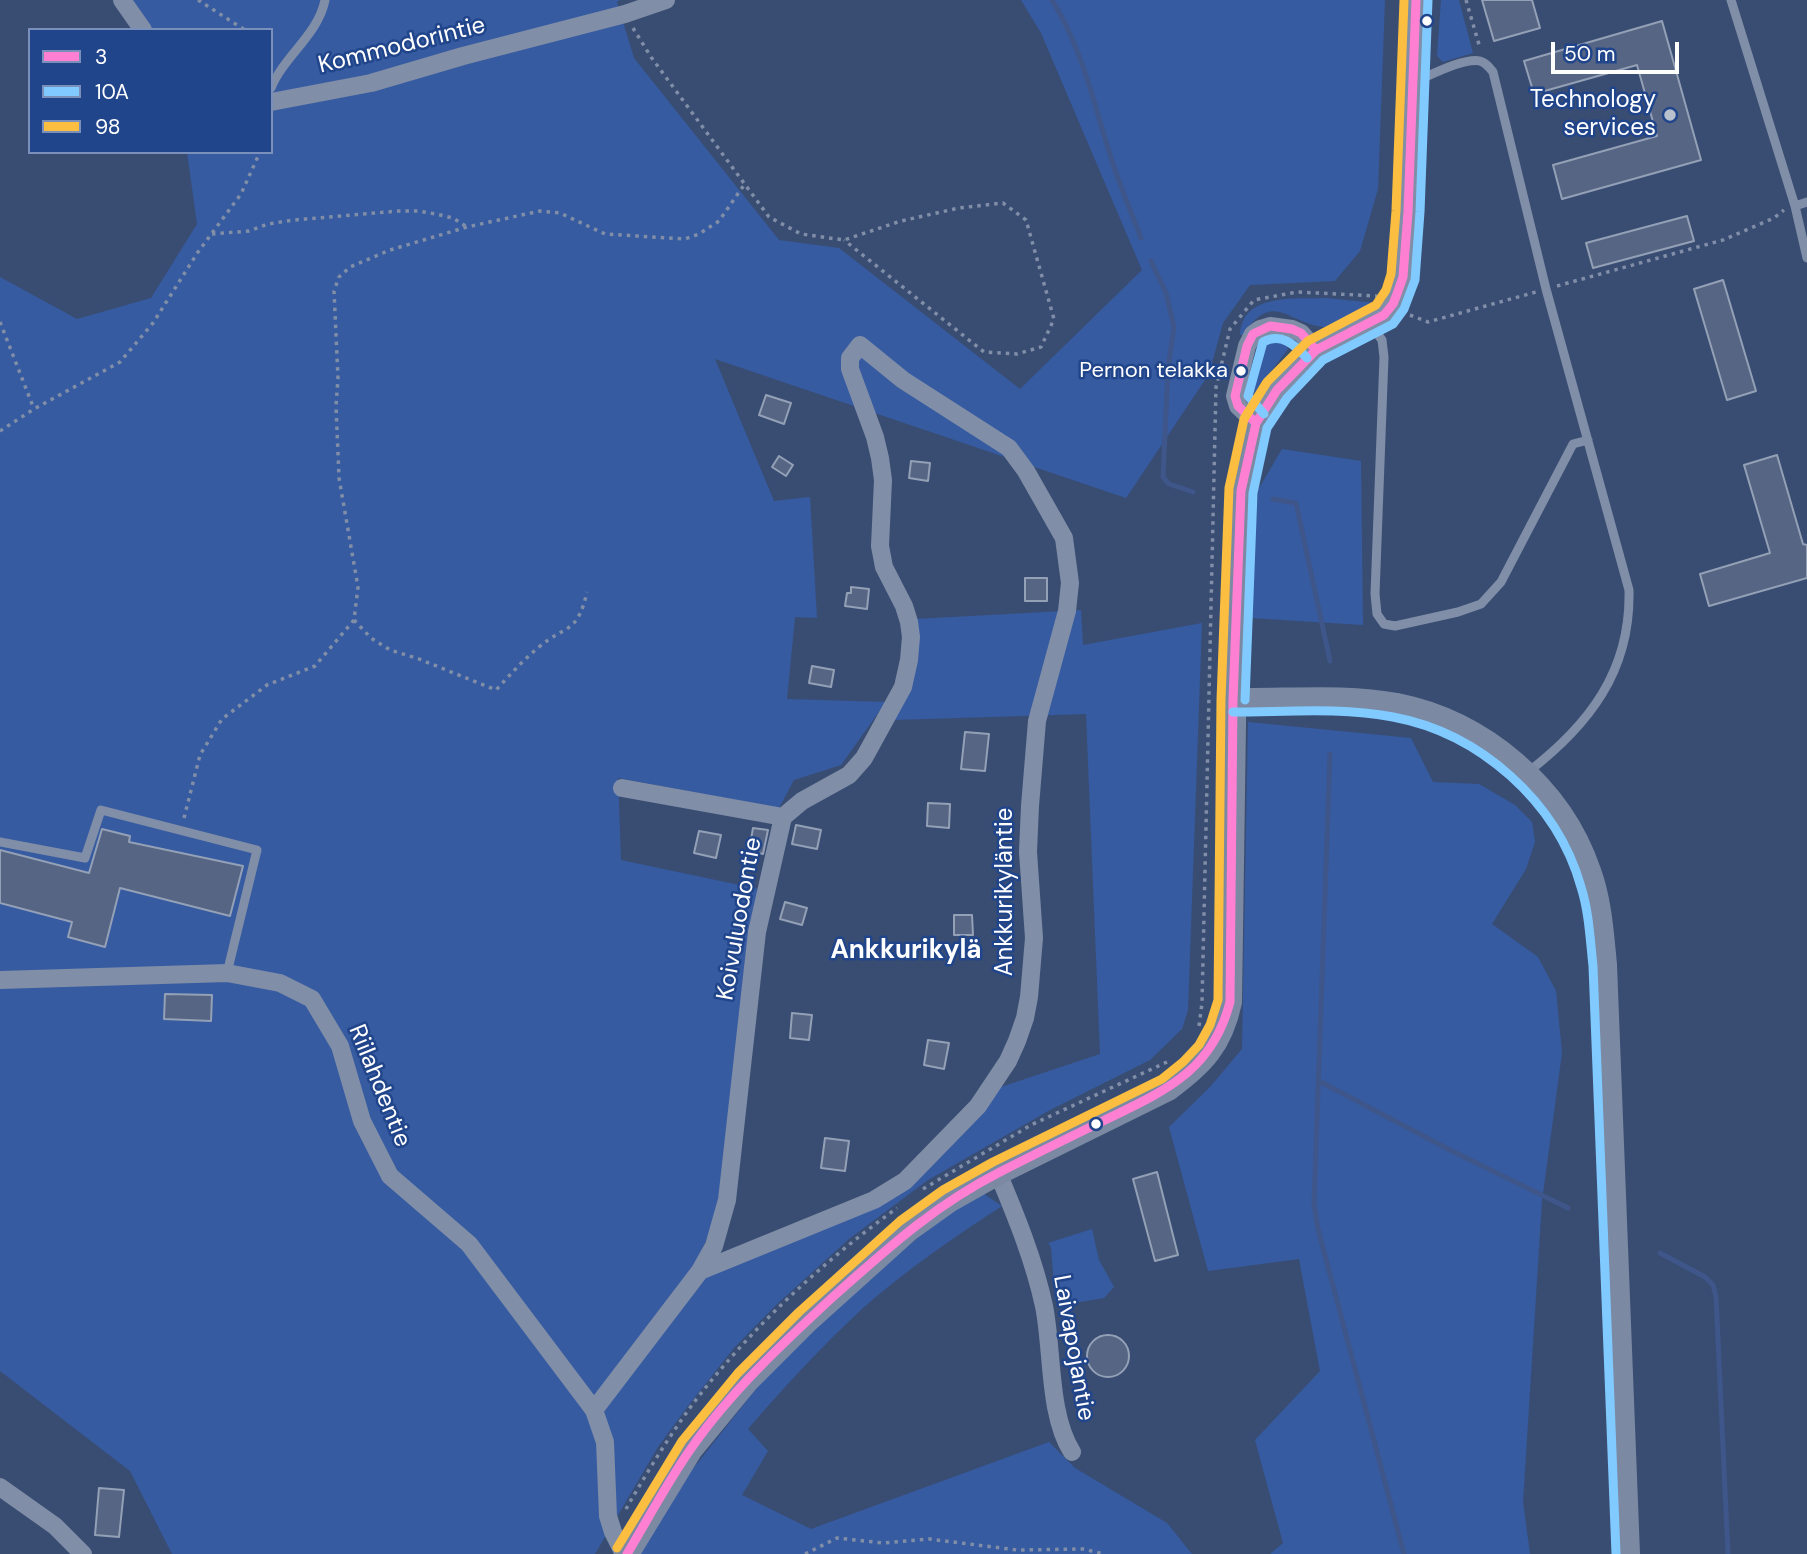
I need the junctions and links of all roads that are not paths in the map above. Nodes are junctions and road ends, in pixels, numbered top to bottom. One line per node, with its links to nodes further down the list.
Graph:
1 (121, 0): 6 (street)
2 (325, 0): 8 (lane)
3 (666, 0): 9 (street, Kommodorintie)
4 (1416, 0): 7 (street)
5 (1731, 0): 11 (lane)
6 (142, 28)
7 (1414, 82): 13 (street); 17 (lane)
8 (273, 83)
9 (273, 102)
10 (1807, 202): 11 (lane)
11 (1795, 203): 12 (lane)
12 (1807, 258)
13 (1370, 324): 15 (street); 17 (lane)
14 (860, 345): 21 (street, Koivuluodontie); 26 (street, Ankkurikyläntie)
15 (1316, 350): 16 (street); 16 (street)
16 (1256, 423): 18 (street)
17 (1588, 440): 19 (lane)
18 (1233, 700): 19 (street); 25 (street)
19 (1527, 773): 32 (street)
20 (622, 788): 21 (street)
21 (783, 817): 26 (street, Koivuluodontie)
22 (0, 842): 23 (lane)
23 (227, 973): 24 (street, Riilahdentie); 27 (street, Riilahdentie)
24 (0, 980)
25 (998, 1173): 28 (street, Laivapojantie); 31 (street)
26 (700, 1271): 27 (street)
27 (594, 1410): 31 (street, Riilahdentie)
28 (1072, 1452)
29 (0, 1487): 30 (street)
30 (83, 1554)
31 (626, 1554)
32 (1628, 1554)

